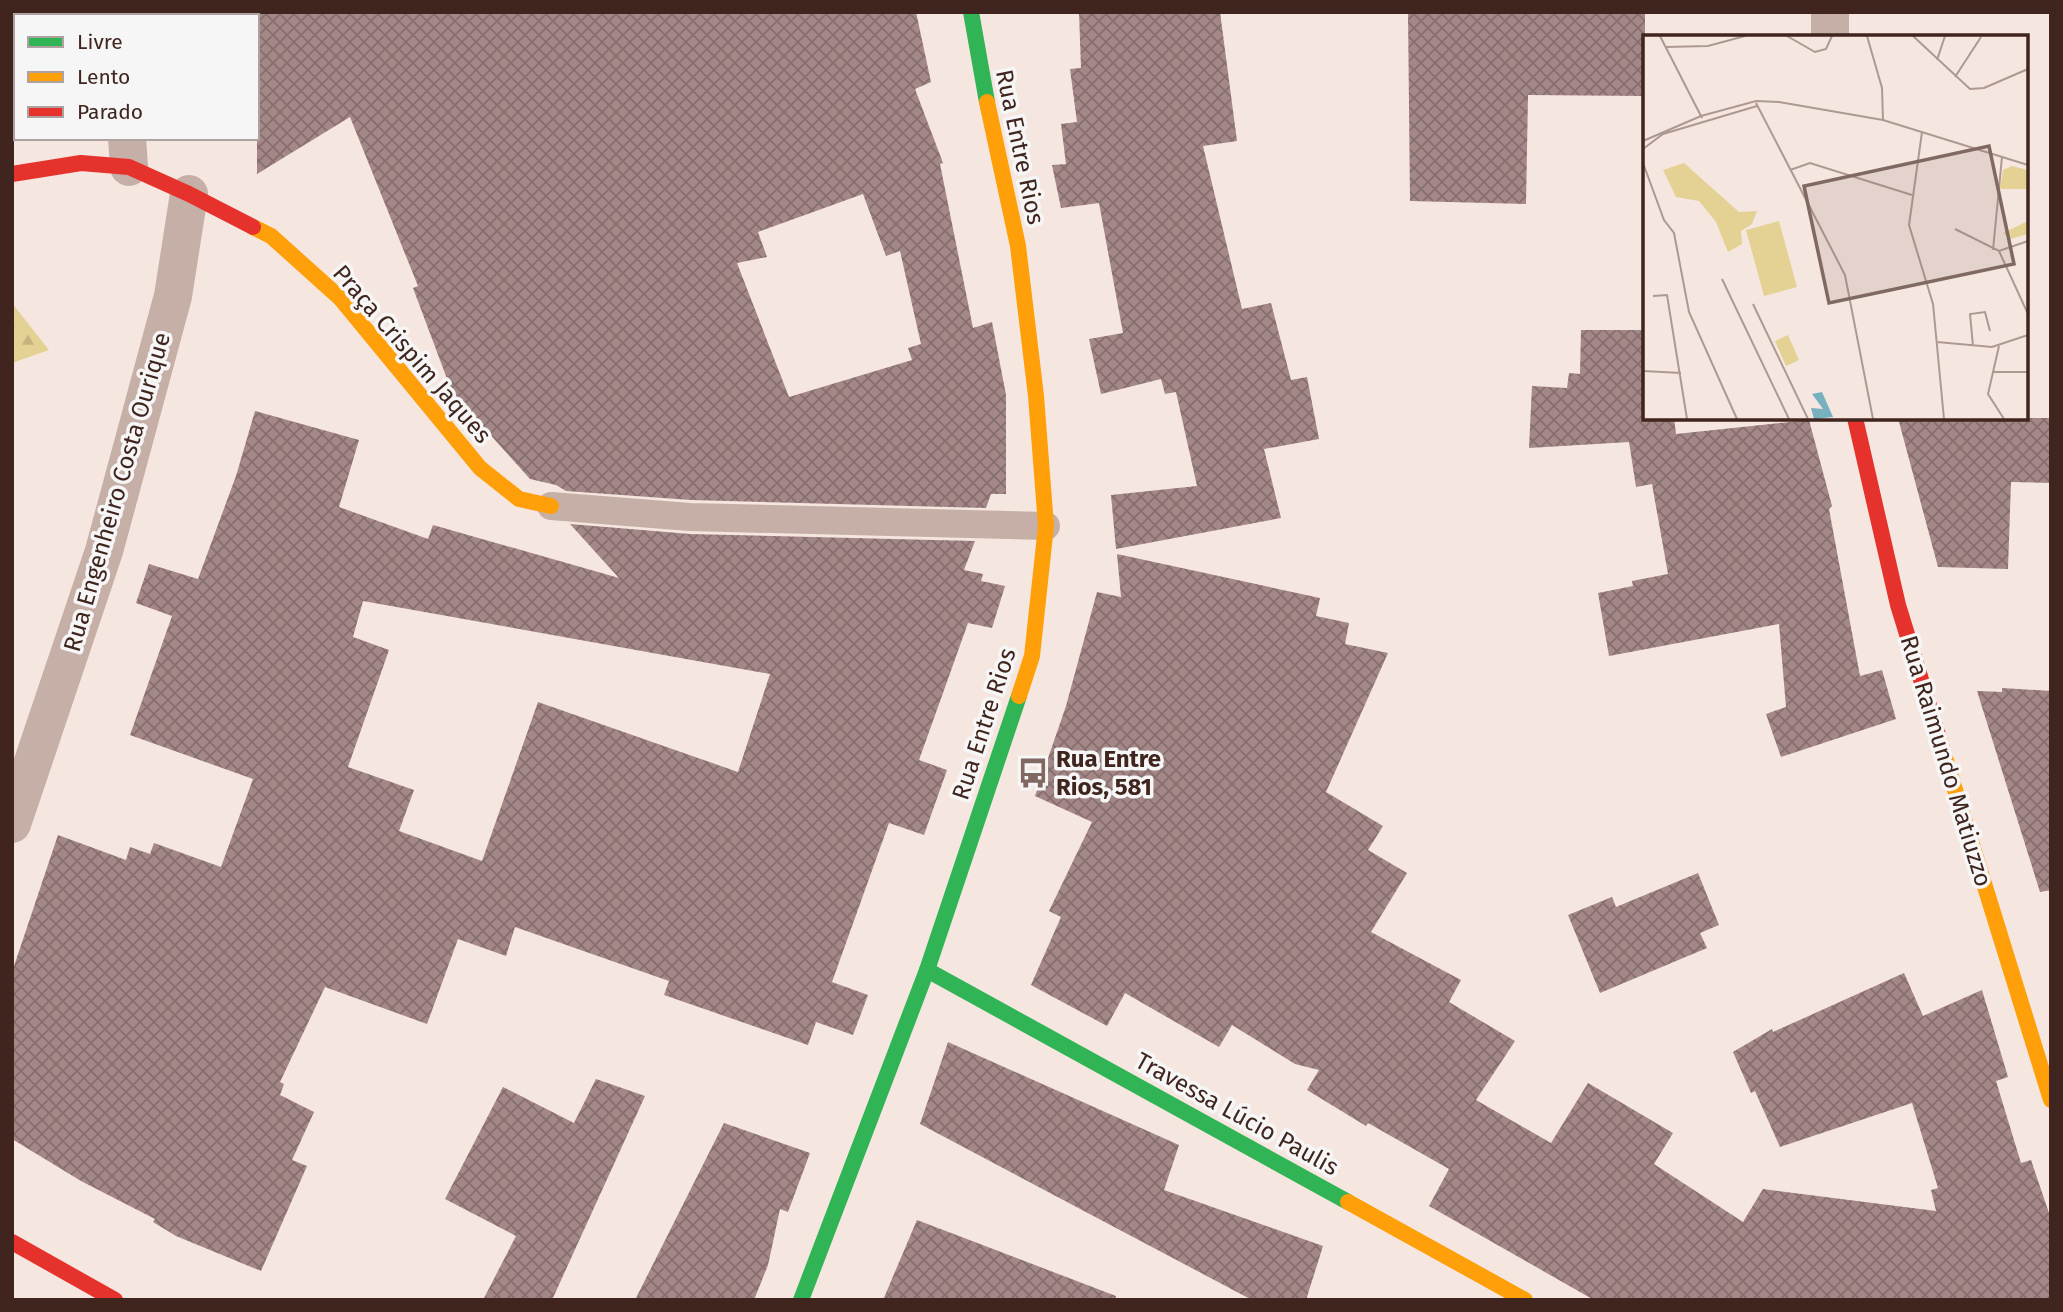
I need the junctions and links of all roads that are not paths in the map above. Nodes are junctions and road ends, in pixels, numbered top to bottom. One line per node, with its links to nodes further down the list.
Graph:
1 (971, 12): 9 (street, Rua Entre Rios)
2 (1830, 12): 3 (street)
3 (1830, 35)
4 (128, 153): 5 (street, Praça Crispim Jaques); 6 (street, Praça Crispim Jaques)
5 (12, 174)
6 (189, 194): 8 (street, Praça Crispim Jaques); 10 (street, Rua Engenheiro Costa Ourique)
7 (1856, 420): 12 (street, Rua Raimundo Matiuzzo)
8 (551, 506): 9 (lane)
9 (1046, 526): 11 (street, Rua Entre Rios)
10 (12, 824)
11 (927, 970): 15 (street, Rua Entre Rios); 16 (street, Travessa Lúcio Paulis)
12 (2051, 1100)
13 (12, 1242): 14 (street)
14 (116, 1300)
15 (801, 1300)
16 (1525, 1300)

